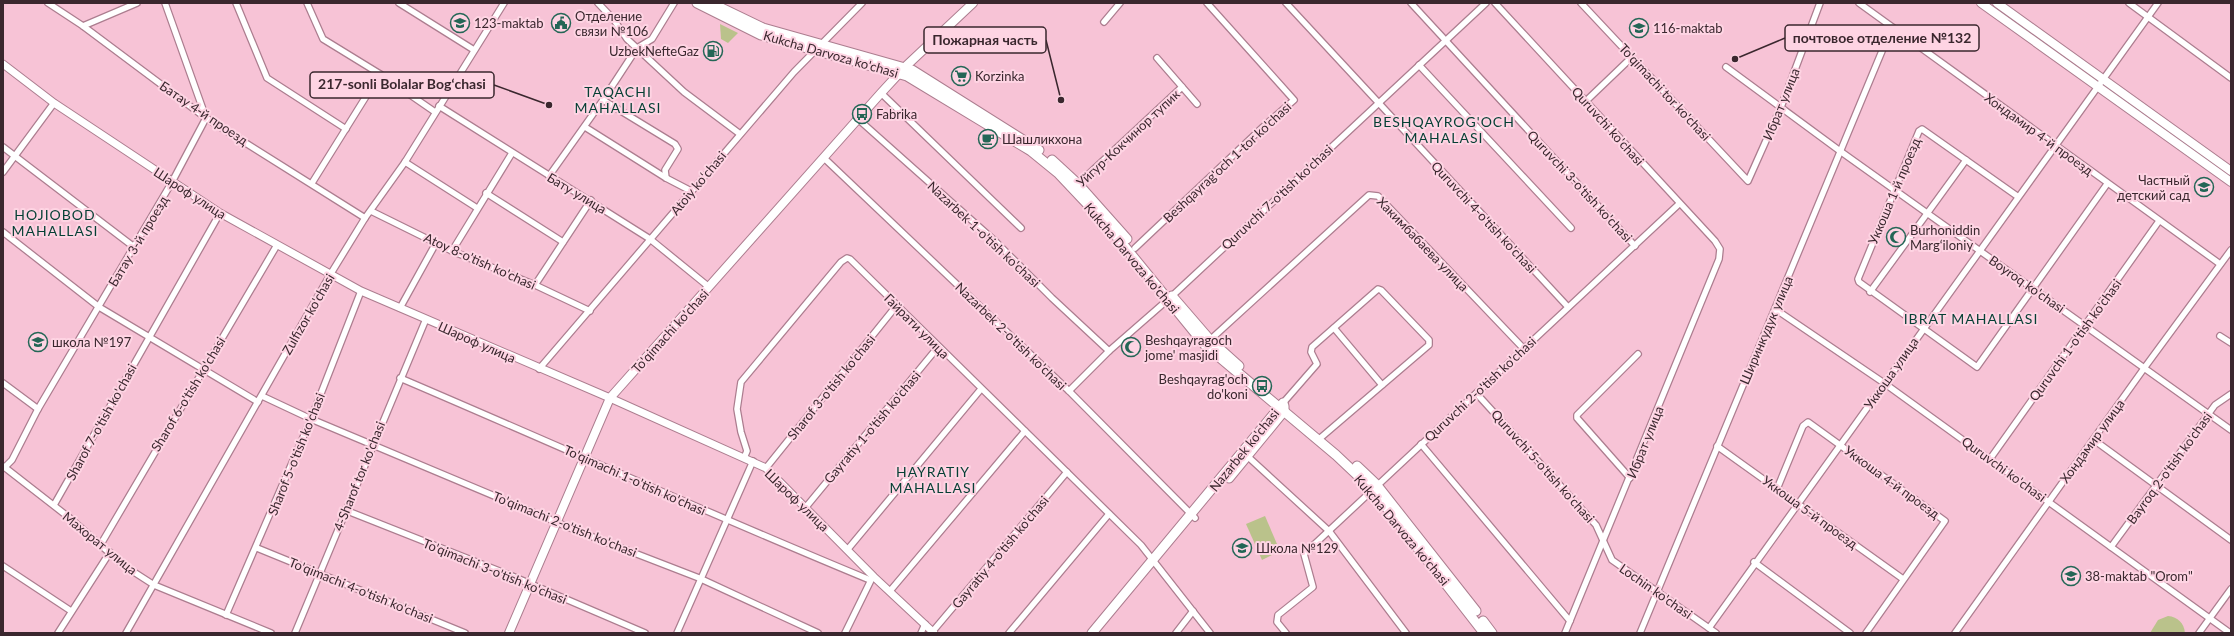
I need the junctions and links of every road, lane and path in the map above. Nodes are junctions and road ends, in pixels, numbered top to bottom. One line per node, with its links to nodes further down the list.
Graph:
1 (48, 3): 30 (street, Батау 4-й проезд)
2 (137, 3): 30 (street)
3 (165, 3): 56 (street)
4 (236, 3): 59 (street)
5 (307, 3): 42 (street)
6 (399, 3): 35 (street)
7 (504, 3): 35 (street, Zulfizor ko'chasi)
8 (598, 3): 34 (street)
9 (674, 3): 34 (street)
10 (697, 3): 33 (main road, Kukcha Darvoza ko'chasi)
11 (711, 3): 33 (main road, Kukcha Darvoza ko'chasi)
12 (862, 3): 33 (street, Atoiy koʻchasi)
13 (973, 3): 27 (main road, To'qimachi ko'chasi)
14 (1120, 3): 29 (street)
15 (1207, 3): 100 (street, Beshqayrag'och 1-tor ko'chasi)
16 (1286, 3): 50 (street, Quruvchi 4-o'tish ko'chasi)
17 (1411, 3): 32 (street, Quruvchi 3-o'tish ko'chasi)
18 (1486, 3): 32 (street, Quruvchi 7-o'tish ko'chasi)
19 (1495, 3): 49 (street, Quruvchi ko'chasi)
20 (1581, 3): 36 (street, To'qimachi tor ko'chasi)
21 (1820, 3): 54 (street, Ибрат улица)
22 (1859, 3): 31 (street, Хондамир 4-й проезд)
23 (1981, 3): 45 (main road)
24 (1997, 3): 44 (main road)
25 (2129, 3): 28 (street)
26 (2158, 3): 28 (street, Уккоша улица)
27 (964, 7): 41 (main road, To'qimachi ko'chasi)
28 (2147, 17): 43 (street); 44 (street, Уккоша улица)
29 (1104, 22)
30 (83, 26): 56 (street, Батау 4-й проезд)
31 (1892, 27): 61 (street, Хондамир 4-й проезд); 63 (street, Ширинкудук улица)
32 (1445, 41): 39 (street, Quruvchi 7-o'tish ko'chasi); 98 (street, Quruvchi 3-o'tish ko'chasi)
33 (818, 46): 41 (main road, Kukcha Darvoza ko'chasi); 60 (street, Atoiy koʻchasi)
34 (637, 48): 48 (street); 60 (street)
35 (474, 50): 53 (street, Zulfizor ko'chasi)
36 (1632, 57): 49 (street); 73 (street, To'qimachi tor ko'chasi)
37 (1157, 58): 46 (street)
38 (3, 64): 51 (street, Шароф улица)
39 (1419, 65): 50 (street, Quruvchi 7-o'tish ko'chasi); 92 (street)
40 (1726, 67): 54 (street, Boyroq ko'chasi)
41 (901, 68): 47 (main road, To'qimachi ko'chasi); 78 (main road, Kukcha Darvoza ko'chasi)
42 (380, 74): 55 (street); 59 (street)
43 (2231, 78)
44 (2103, 79): 45 (street, Уккоша улица); 69 (main road)
45 (2097, 86): 61 (street, Уккоша улица); 75 (main road)
46 (1182, 88): 52 (street); 78 (street, Уйгур-Кокчинор тупик)
47 (881, 93): 57 (main road, To'qimachi ko'chasi); 91 (street)
48 (603, 100): 58 (street); 72 (street)
49 (1586, 101): 84 (street, Quruvchi ko'chasi)
50 (1378, 102): 112 (street, Quruvchi 7-o'tish ko'chasi); 116 (street, Quruvchi 4-o'tish ko'chasi)
51 (54, 103): 65 (street); 74 (street, Шароф улица)
52 (1197, 104)
53 (439, 106): 55 (street, Zulfizor ko'chasi); 64 (street, Бату улица)
54 (1781, 107): 63 (street, Boyroq ko'chasi); 73 (street, Ибрат улица)
55 (435, 112): 68 (street, Zulfizor ko'chasi)
56 (206, 118): 74 (street, Батау 3-й проезд); 76 (street, Батау 4-й проезд)
57 (858, 119): 66 (main road, To'qimachi ko'chasi); 129 (street, Nazarbek 1-o'tish ko'chasi)
58 (585, 127): 71 (street); 72 (street)
59 (346, 129): 76 (street)
60 (740, 134): 80 (street, Atoiy koʻchasi)
61 (2055, 145): 77 (street, Хондамир 4-й проезд); 82 (street, Уккоша улица)
62 (3, 148): 65 (street)
63 (1840, 150): 79 (street, Boyroq ko'chasi); 117 (street, Ширинкудук улица)
64 (512, 152): 71 (street, Бату улица); 81 (street)
65 (15, 156): 70 (street); 99 (street)
66 (824, 158): 108 (main road, To'qimachi ko'chasi); 139 (street, Nazarbek 2-o'tish ko'chasi)
67 (1966, 160): 79 (street, Уккоша 1-й проезд); 82 (street, Уккоша 1-й проезд); 87 (street)
68 (405, 162): 85 (street); 86 (street, Zulfizor ko'chasi)
69 (2231, 171)
70 (3, 172)
71 (549, 176): 83 (street, Бату улица)
72 (666, 178): 80 (street)
73 (1748, 181)
74 (172, 182): 88 (street, Шароф улица); 99 (street, Батау 3-й проезд)
75 (2231, 182)
76 (312, 183): 89 (street, Батау 4-й проезд)
77 (2107, 184): 90 (street, Хондамир 4-й проезд); 109 (street)
78 (1076, 186): 100 (main road, Kukcha Darvoza ko'chasi); 112 (main road, Kukcha Darvoza ko'chasi)
79 (1894, 189): 87 (street, Boyroq ko'chasi); 111 (street, Уккоша 1-й проезд)
80 (691, 191): 94 (street, Atoiy koʻchasi)
81 (486, 193): 85 (street); 95 (street)
82 (2017, 196): 102 (street, Уккоша улица)
83 (591, 200): 94 (street, Бату улица); 95 (street)
84 (1679, 204): 98 (street, Quruvchi 2-o'tish ko'chasi); 101 (street, Quruvchi ko'chasi)
85 (477, 208): 104 (street)
86 (371, 211): 89 (street, Zulfizor ko'chasi); 96 (street, Atoy 8-o'tish ko'chasi)
87 (1928, 212): 102 (street, Boyroq ko'chasi); 111 (street)
88 (220, 213): 97 (street, Шароф улица); 124 (street, Sharof 7-o'tish ko'chasi)
89 (365, 218): 106 (street, Zulfizor ko'chasi)
90 (2159, 221): 105 (street, Хондамир 4-й проезд); 120 (street, Quruvchi 1-o'tish ko'chasi)
91 (1021, 228)
92 (1571, 228)
93 (3, 232): 114 (street)
94 (650, 239): 108 (street, Бату улица); 118 (street, Atoiy koʻchasi)
95 (563, 242): 107 (street)
96 (436, 243): 104 (street, Atoy 8-o'tish ko'chasi); 115 (street)
97 (277, 245): 106 (street, Шароф улица); 132 (street, Sharof 6-o'tish ko'chasi)
98 (1635, 246): 116 (street, Quruvchi 2-o'tish ko'chasi)
99 (134, 247): 114 (street, Батау 3-й проезд)
100 (1135, 248): 112 (main road, Kukcha Darvoza ko'chasi)
101 (1720, 249): 165 (street, Ибрат улица)
102 (1980, 250): 109 (street, Boyroq ko'chasi); 122 (street, Уккоша улица)
103 (2231, 250): 105 (street, Хондамир улица)
104 (452, 251): 107 (street, Atoy 8-o'tish ko'chasi)
105 (2220, 264): 131 (street, Хондамир улица)
106 (330, 274): 110 (street, Шароф улица); 142 (street, Zulfizor ko'chasi)
107 (535, 285): 118 (street, Atoy 8-o'tish ko'chasi)
108 (709, 287): 143 (main road, To'qimachi ko'chasi)
109 (2033, 289): 120 (street, Boyroq ko'chasi); 122 (street)
110 (361, 291): 115 (street, Шароф улица); 148 (street, Sharof 5-o'tish ko'chasi)
111 (1870, 292): 122 (street)
112 (1170, 298): 125 (main road, Kukcha Darvoza ko'chasi); 129 (street, Quruvchi 7-o'tish ko'chasi); 145 (main road, Kukcha Darvoza ko'chasi)
113 (897, 305): 127 (street, Гайрати улица); 159 (street, Гайрати улица); 163 (street, Sharof 3-o'tish ko'chasi)
114 (99, 307): 124 (street); 146 (street, Батау 3-й проезд)
115 (400, 308): 119 (street, Шароф улица)
116 (1568, 308): 128 (street, Quruvchi 2-o'tish ko'chasi)
117 (1775, 309): 136 (street, Quruvchi ko'chasi); 156 (street, Ширинкудук улица)
118 (590, 311): 133 (street, Atoiy koʻchasi)
119 (426, 319): 133 (street, Шароф улица); 134 (street, 4-Sharof tor ko'chasi)
120 (2085, 325): 131 (street, Boyroq ko'chasi); 160 (street, Quruvchi 1-o'tish ko'chasi)
121 (1334, 328): 137 (street); 137 (street); 145 (street)
122 (1923, 328): 136 (street, Уккоша улица)
123 (2220, 336): 126 (street)
124 (149, 337): 132 (street); 171 (street, Sharof 7-o'tish ko'chasi)
125 (1210, 340): 128 (street, Хакимбабаева улица); 145 (main road, Kukcha Darvoza ko'chasi)
126 (2231, 343)
127 (938, 347): 138 (street, Гайрати улица); 172 (street, Gayratiy 1-o'tish ko'chasi)
128 (1524, 349): 140 (street, Quruvchi 2-o'tish ko'chasi)
129 (1109, 351): 139 (street, Quruvchi 7-o'tish ko'chasi)
130 (1638, 354): 165 (street)
131 (2144, 367): 147 (street, Boyroq ko'chasi); 152 (street, Хондамир улица)
132 (203, 369): 144 (street); 181 (street, Sharof 6-o'tish ko'chasi)
133 (539, 369): 143 (street, Шароф улица)
134 (400, 378): 153 (street, 4-Sharof tor ko'chasi); 158 (street, To'qimachi 1-o'tish ko'chasi)
135 (3, 383): 146 (street)
136 (1884, 383): 155 (street, Уккоша улица); 160 (street, Quruvchi ko'chasi)
137 (1382, 385): 151 (street)
138 (981, 389): 150 (street, Гайрати улица); 184 (street)
139 (1069, 391): 175 (street, Nazarbek 2-o'tish ko'chasi)
140 (1477, 394): 154 (street, Quruvchi 2-o'tish ko'chasi); 180 (street, Quruvchi 5-o'tish ko'chasi)
141 (2231, 394): 147 (street, Bayroq 2-o'tish ko'chasi)
142 (262, 396): 144 (street, Zulfizor ko'chasi); 148 (street, To'qimachi 2-o'tish ko'chasi)
143 (610, 398): 158 (main road, To'qimachi ko'chasi); 159 (street, Шароф улица)
144 (258, 402): 194 (street, Zulfizor ko'chasi)
145 (1282, 407): 151 (main road, Kukcha Darvoza ko'chasi); 157 (main road, Nazarbek ko'chasi)
146 (38, 409): 162 (street, Батау 3-й проезд)
147 (2209, 414): 149 (street, Boyroq ko'chasi); 166 (street, Bayroq 2-o'tish ko'chasi)
148 (311, 419): 153 (street, To'qimachi 2-o'tish ko'chasi); 183 (street, Sharof 5-o'tish ko'chasi)
149 (2231, 430)
150 (1025, 431): 164 (street, Гайрати улица); 196 (street)
151 (1320, 438): 167 (main road, Kukcha Darvoza ko'chasi)
152 (2094, 440): 166 (street); 169 (street, Хондамир улица)
153 (372, 444): 173 (street, 4-Sharof tor ko'chasi); 177 (street, To'qimachi 2-o'tish ko'chasi)
154 (1421, 444): 167 (street, Quruvchi 2-o'tish ko'chasi); 202 (street)
155 (1841, 444): 168 (street, Уккоша 4-й проезд); 170 (street, Уккоша улица); 192 (street, Уккоша 4-й проезд)
156 (1717, 446): 168 (street, Уккоша 5-й проезд); 197 (street, Ширинкудук улица)
157 (1245, 454): 175 (main road, Nazarbek ko'chasi); 178 (street)
158 (585, 457): 176 (street, To'qimachi 1-o'tish ko'chasi); 177 (main road, To'qimachi ko'chasi)
159 (744, 458): 161 (street, Шароф улица)
160 (1990, 459): 169 (street, Quruvchi ko'chasi)
161 (752, 461): 163 (street, Шароф улица); 176 (street)
162 (4, 466): 171 (street, Махорат улица)
163 (766, 468): 172 (street, Шароф улица)
164 (1067, 472): 174 (street, Гайрати улица); 205 (street, Gayratiy 4-o'tish ko'chasi)
165 (1630, 478): 180 (street, Ибрат улица)
166 (2156, 486): 179 (street); 182 (street, Bayroq 2-o'tish ko'chasi)
167 (1374, 487): 178 (street, Quruvchi 2-o'tish ko'chasi); 224 (main road, Kukcha Darvoza ko'chasi); 225 (main road, Kukcha Darvoza ko'chasi)
168 (1777, 489): 170 (street, Уккоша 5-й проезд)
169 (2048, 502): 182 (street, Quruvchi ko'chasi); 231 (street, Хондамир улица)
170 (1797, 504): 187 (street, Уккоша улица); 192 (street, Уккоша 5-й проезд)
171 (54, 505): 181 (street, Махорат улица)
172 (806, 507): 184 (street, Шароф улица)
173 (345, 510): 189 (street, 4-Sharof tor ko'chasi); 193 (street, To'qimachi 3-o'tish ko'chasi)
174 (1109, 514): 186 (street, Гайрати улица); 217 (street)
175 (1193, 516): 186 (main road, Nazarbek ko'chasi)
176 (727, 521): 190 (street); 191 (street, To'qimachi 1-o'tish ko'chasi)
177 (557, 522): 190 (street, To'qimachi 2-o'tish ko'chasi); 193 (main road, To'qimachi ko'chasi)
178 (1329, 531): 222 (street, Quruvchi 2-o'tish ko'chasi); 223 (street)
179 (2231, 540)
180 (1603, 542): 197 (street, Lochin ko'chasi); 202 (street, Ибрат улица)
181 (100, 544): 185 (street, Махорат улица)
182 (2111, 547): 201 (street, Quruvchi ko'chasi)
183 (257, 548): 189 (street, To'qimachi 4-o'tish ko'chasi); 200 (street, Sharof 5-o'tish ko'chasi)
184 (848, 549): 191 (street, Шароф улица)
185 (110, 552): 194 (street, Махорат улица); 198 (street)
186 (1155, 562): 199 (street, Гайрати улица); 218 (main road, Nazarbek ko'chasi); 219 (main road, Nazarbek ko'chasi)
187 (1754, 562): 204 (street, Уккоша улица); 229 (street)
188 (3, 566): 198 (street)
189 (319, 572): 209 (street, 4-Sharof tor ko'chasi); 210 (street, To'qimachi 4-o'tish ko'chasi)
190 (699, 578): 213 (street); 214 (street, To'qimachi 2-o'tish ko'chasi)
191 (872, 578): 196 (street, Шароф улица); 215 (street)
192 (1903, 579): 230 (street, Уккоша 4-й проезд)
193 (530, 584): 211 (main road, To'qimachi ko'chasi); 212 (street, To'qimachi 3-o'tish ko'chasi)
194 (154, 585): 200 (street, Махорат улица); 207 (street, Zulfizor ko'chasi)
195 (2231, 589): 201 (street)
196 (890, 591): 203 (street, Шароф улица)
197 (1657, 591): 204 (street, Lochin ko'chasi); 227 (street, Ширинкудук улица)
198 (71, 611): 206 (street)
199 (1193, 611): 220 (street); 221 (street, Гайрати улица)
200 (226, 615): 208 (street, Махорат улица)
201 (2210, 618): 232 (street); 233 (street, Quruvchi ko'chasi)
202 (1570, 621): 226 (street, Ибрат улица)
203 (925, 624): 205 (street, Шароф улица); 216 (street)
204 (1708, 628): 228 (street, Lochin ko'chasi)
205 (934, 632)
206 (58, 633)
207 (126, 633)
208 (271, 633)
209 (295, 633)
210 (464, 633)
211 (509, 633)
212 (645, 633)
213 (677, 633)
214 (818, 633)
215 (845, 633)
216 (921, 633)
217 (1009, 633)
218 (1092, 633)
219 (1099, 633)
220 (1176, 633)
221 (1210, 633)
222 (1286, 633)
223 (1406, 633)
224 (1484, 633)
225 (1492, 633)
226 (1565, 633)
227 (1640, 633)
228 (1716, 633)
229 (1850, 633)
230 (1866, 633)
231 (1955, 633)
232 (2199, 633)
233 (2230, 633)

